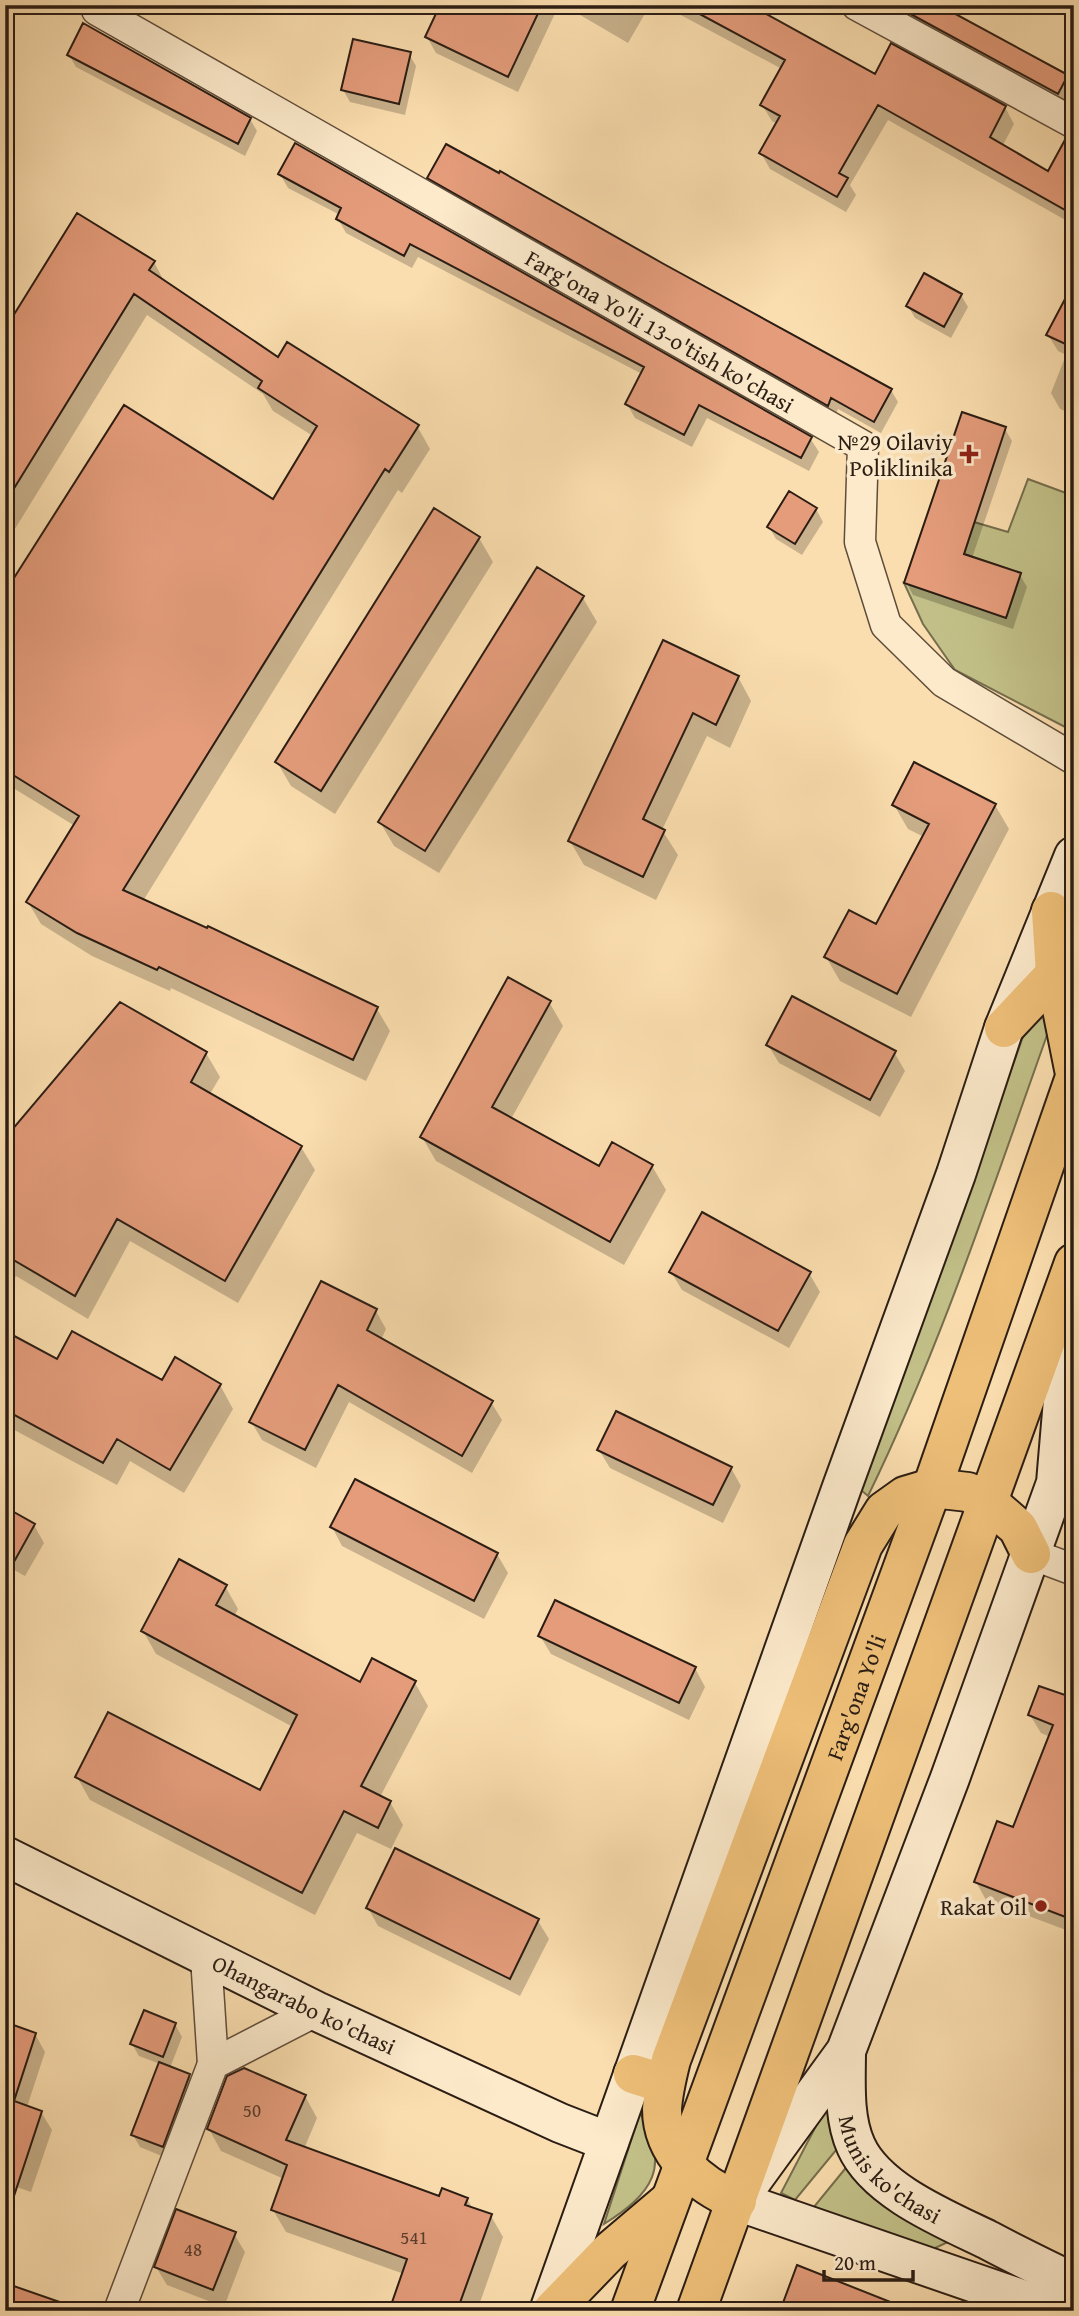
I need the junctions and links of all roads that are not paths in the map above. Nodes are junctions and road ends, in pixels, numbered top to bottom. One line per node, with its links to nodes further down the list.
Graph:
1 (858, 5): 3 (street)
2 (97, 10): 4 (street, Farg'ona Yo'li 13-o'tish ko'chasi)
3 (1074, 123)
4 (1074, 759)
5 (1074, 856): 6 (street)
6 (1051, 911): 7 (main road); 8 (street)
7 (1064, 966): 8 (main road); 9 (main road)
8 (1004, 1028): 21 (street)
9 (1074, 1069)
10 (1074, 1080): 12 (main road, Farg'ona Yo'li)
11 (1074, 1264): 13 (main road); 14 (street)
12 (932, 1488): 13 (main road); 21 (main road); 23 (main road, Farg'ona Yo'li)
13 (988, 1502): 14 (main road); 24 (main road)
14 (1031, 1554): 15 (street); 19 (street)
15 (1074, 1570)
16 (5, 1856): 17 (street, Ohangarabo ko'chasi)
17 (206, 1957): 18 (street, Ohangarabo ko'chasi); 20 (street)
18 (316, 2011): 20 (street); 22 (street, Ohangarabo ko'chasi)
19 (846, 2051): 24 (street); 25 (street, Munis ko'chasi)
20 (213, 2064): 26 (street)
21 (649, 2079): 22 (street); 23 (main road)
22 (609, 2142): 27 (street)
23 (677, 2182): 24 (main road); 27 (main road); 28 (main road, Farg'ona Yo'li)
24 (737, 2201): 29 (main road); 30 (street)
25 (1074, 2283)
26 (119, 2311)
27 (551, 2311)
28 (630, 2311)
29 (696, 2311)
30 (1056, 2311)

